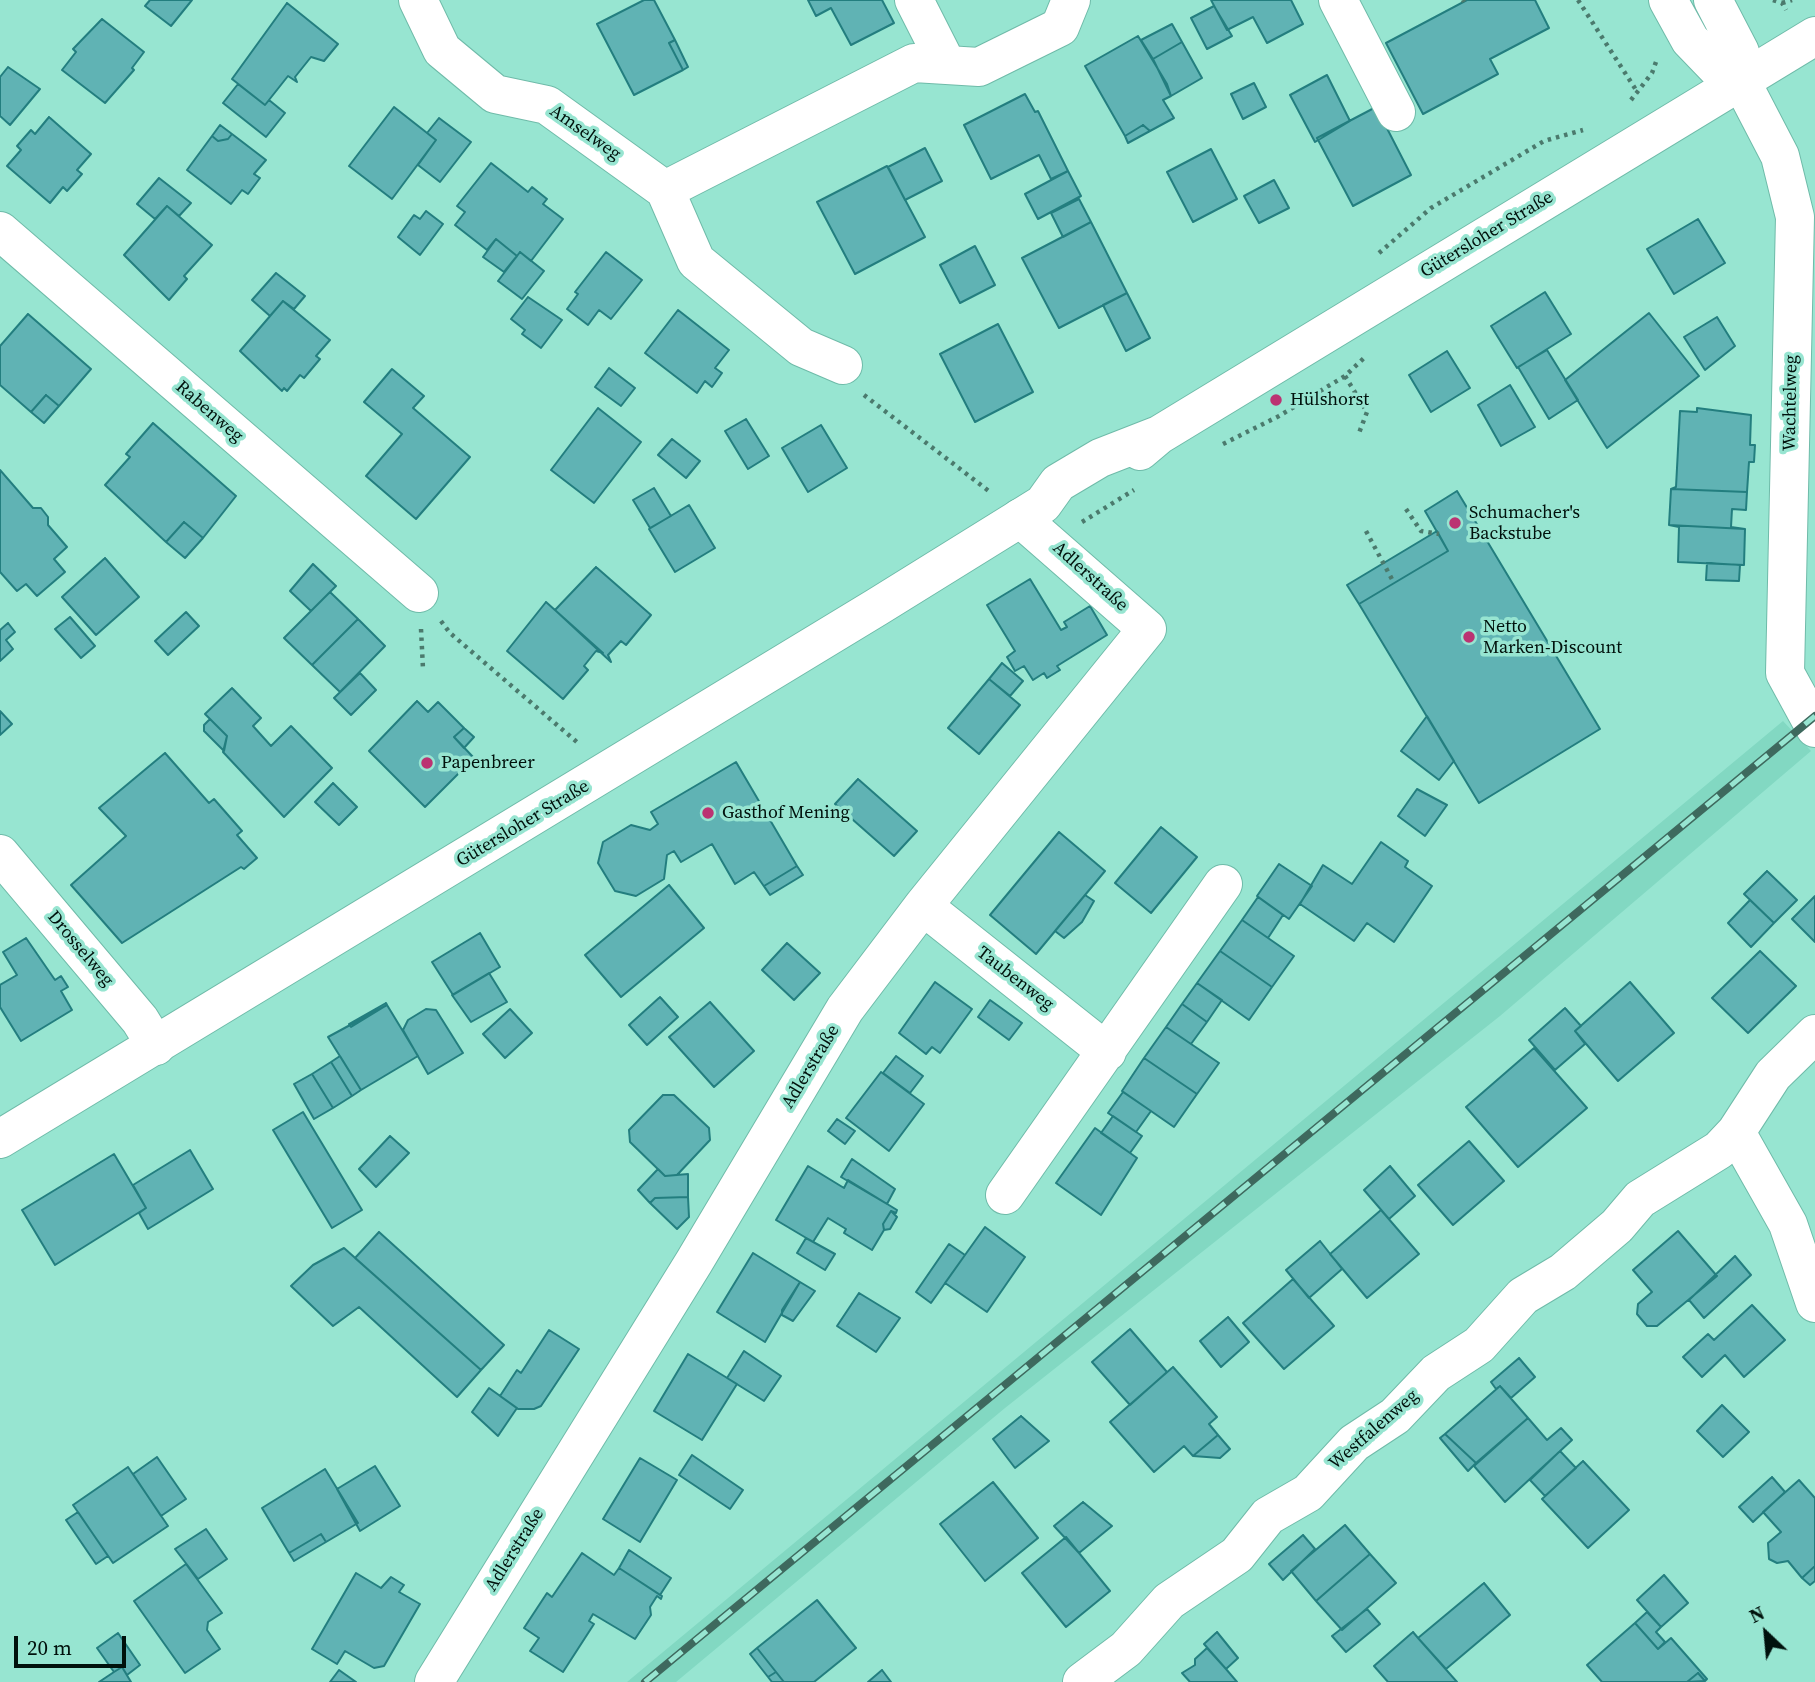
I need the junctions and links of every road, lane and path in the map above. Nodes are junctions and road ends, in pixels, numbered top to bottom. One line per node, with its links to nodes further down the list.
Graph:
1 (418, 0): 19 (street, Amselweg)
2 (914, 0): 13 (street)
3 (1071, 0): 13 (street)
4 (1578, 0): 15 (path)
5 (1668, 0): 14 (street)
6 (1713, 0): 14 (street)
7 (1773, 0): 10 (path)
8 (1792, 0): 10 (path)
9 (1343, 2): 17 (street)
10 (1782, 3): 11 (path)
11 (1802, 25): 14 (street, Gütersloher Straße)
12 (1664, 55): 15 (path)
13 (947, 65): 19 (street)
14 (1741, 81): 25 (street, Gütersloher Straße); 33 (street, Wachtelweg)
15 (1638, 93): 16 (path)
16 (1629, 102)
17 (1396, 112)
18 (1589, 129): 21 (path)
19 (665, 190): 22 (street)
20 (0, 231): 32 (street, Rabenweg)
21 (1370, 262)
22 (844, 365): 25 (path)
23 (1345, 376): 24 (path)
24 (1359, 433)
25 (1020, 507): 37 (street, Adlerstraße); 39 (street, Gütersloher Straße)
26 (1405, 509): 30 (path)
27 (1101, 510): 28 (path)
28 (1070, 529)
29 (1366, 531): 31 (path)
30 (1439, 534)
31 (1394, 583)
32 (419, 593): 34 (path)
33 (1815, 729)
34 (587, 751)
35 (0, 854): 39 (street, Drosselweg)
36 (1223, 884): 40 (street)
37 (923, 906): 40 (street, Taubenweg); 45 (street, Adlerstraße)
38 (1815, 1034): 41 (street, Westfalenweg)
39 (156, 1046): 42 (street, Gütersloher Straße)
40 (1107, 1052): 43 (street)
41 (1736, 1132): 44 (street); 46 (street, Westfalenweg)
42 (0, 1139)
43 (1005, 1195)
44 (1815, 1303)
45 (434, 1682)
46 (1082, 1682)

